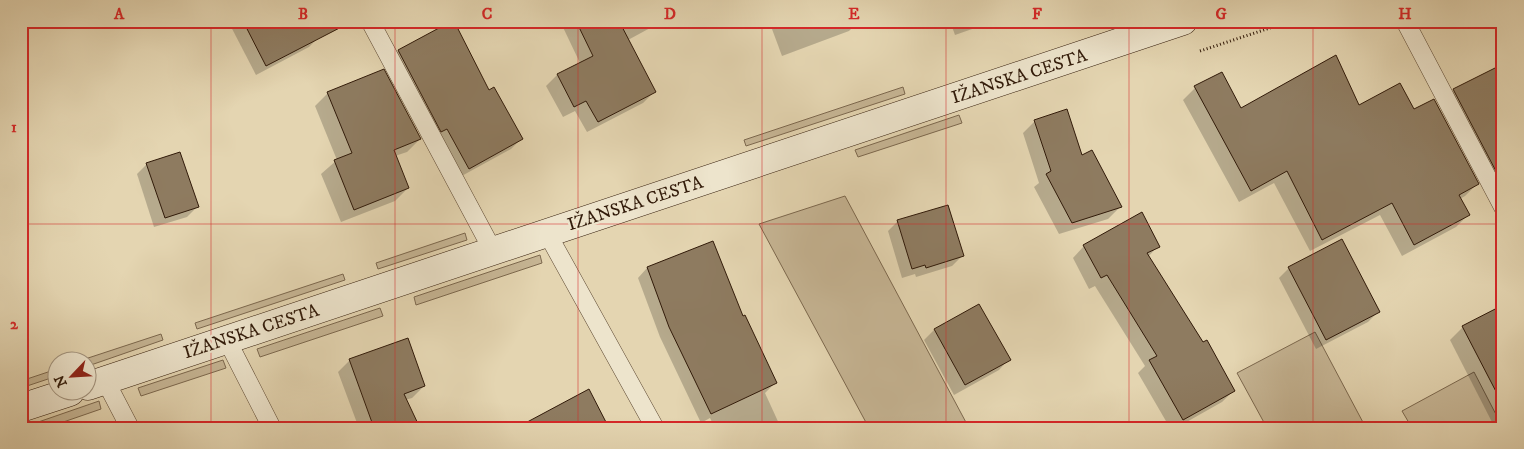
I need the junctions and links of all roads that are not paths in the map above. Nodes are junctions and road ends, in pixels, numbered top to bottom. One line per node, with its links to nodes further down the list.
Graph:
1 (370, 21): 6 (lane)
2 (1183, 21): 5 (main road, IŽANSKA CESTA)
3 (1405, 21): 4 (lane)
4 (1503, 207)
5 (547, 233): 6 (main road, IŽANSKA CESTA); 14 (lane)
6 (493, 251): 7 (main road, IŽANSKA CESTA)
7 (227, 340): 8 (main road, IŽANSKA CESTA); 13 (lane)
8 (98, 382)
9 (98, 386): 12 (lane)
10 (48, 399): 11 (main road)
11 (21, 408)
12 (130, 428)
13 (272, 428)
14 (655, 428)

